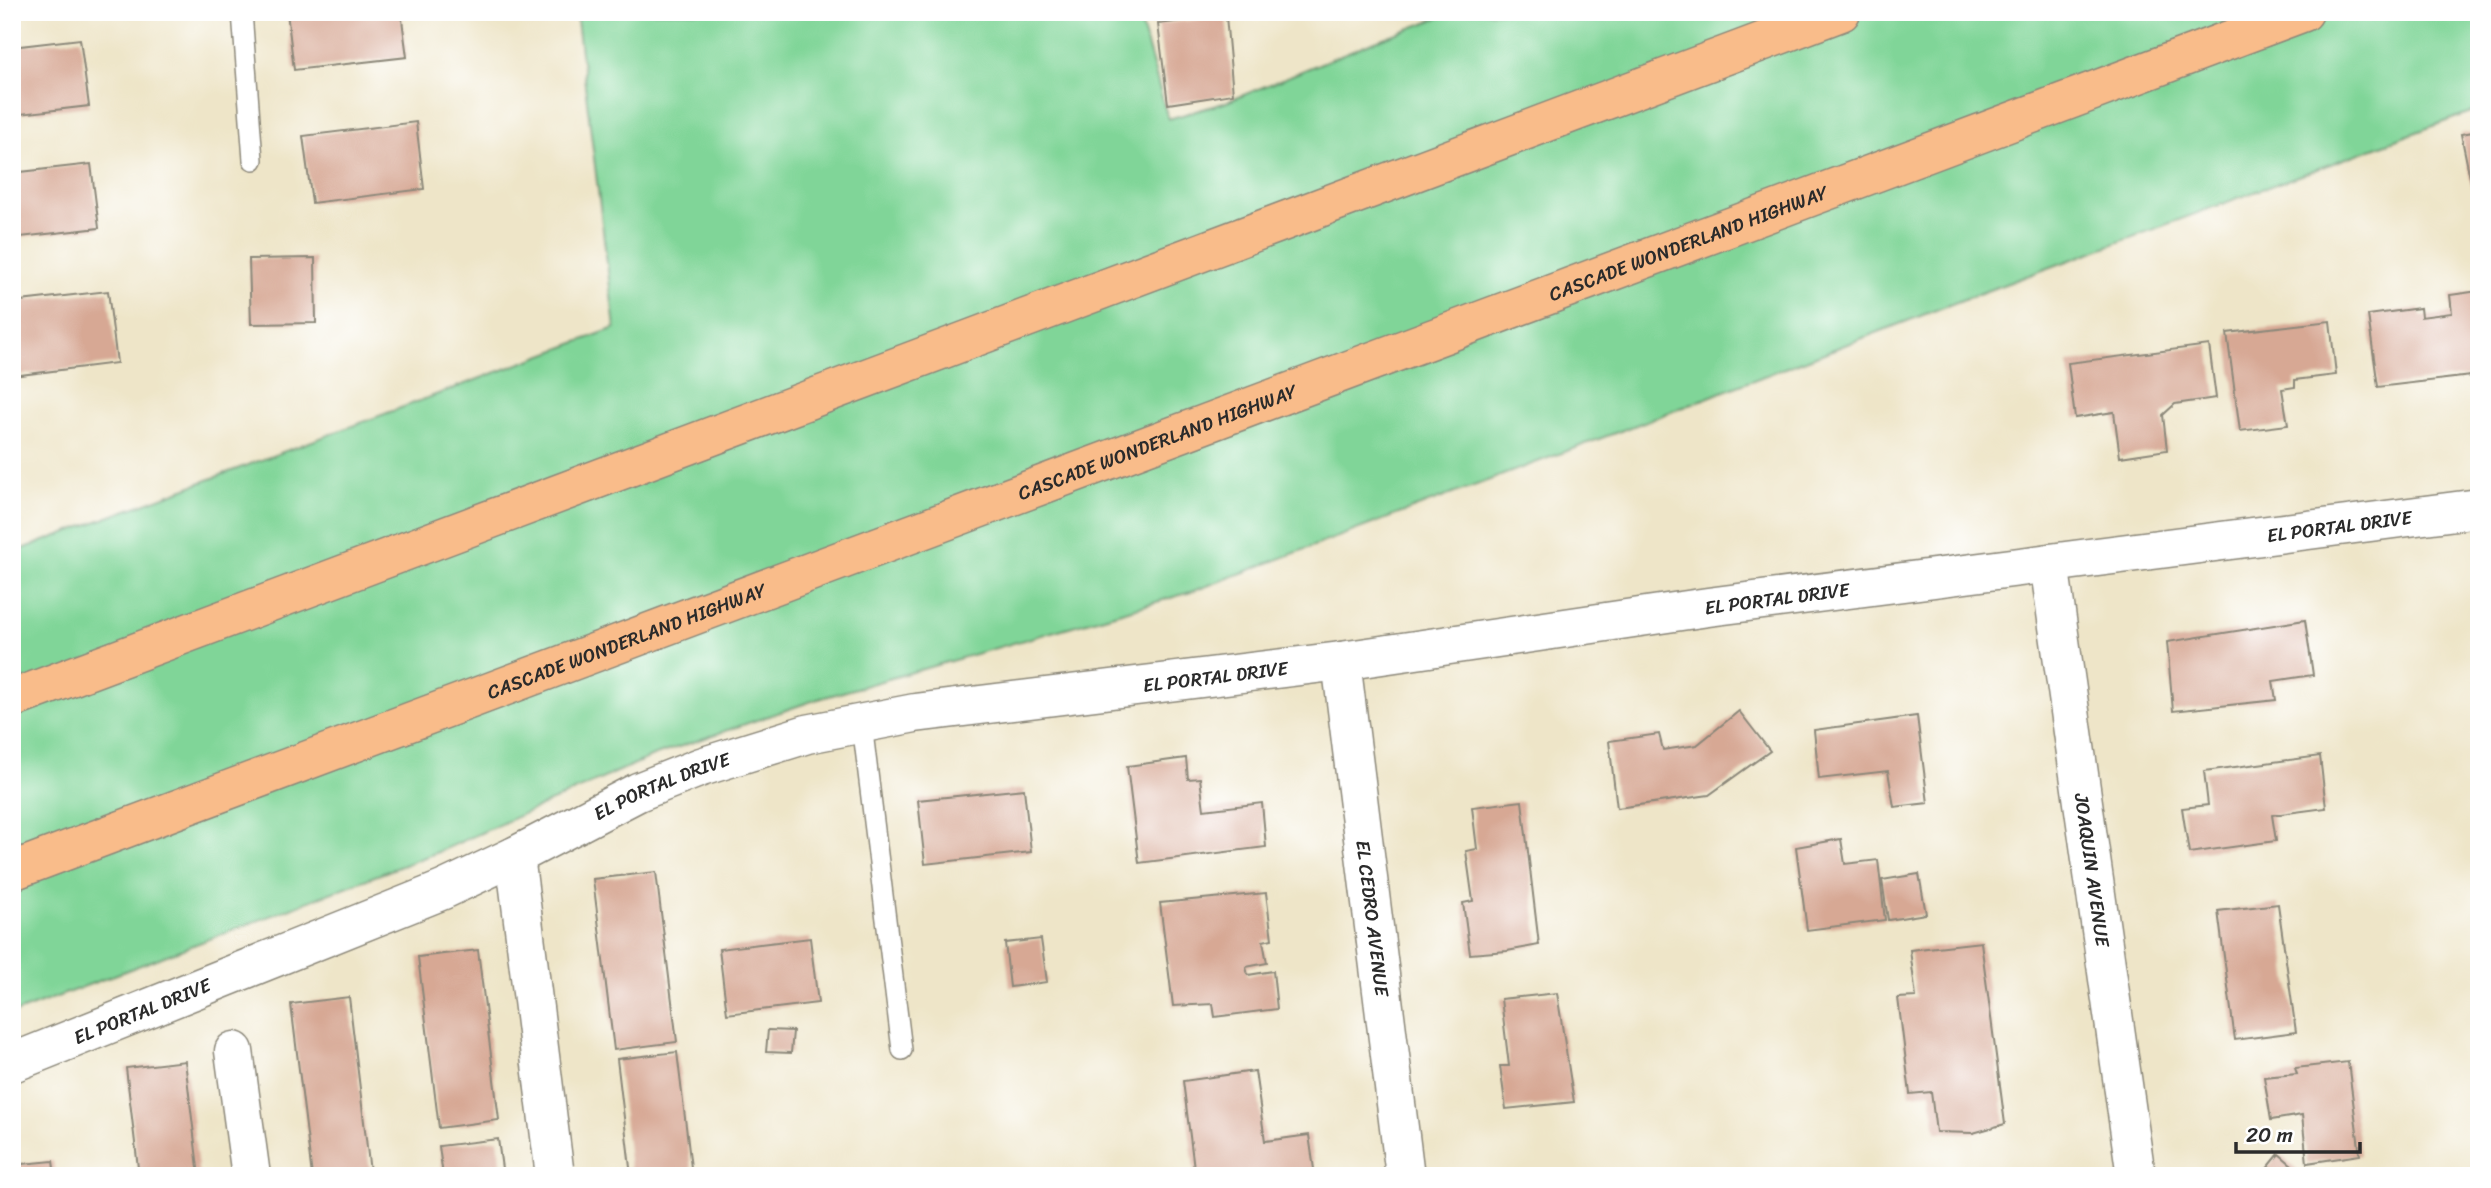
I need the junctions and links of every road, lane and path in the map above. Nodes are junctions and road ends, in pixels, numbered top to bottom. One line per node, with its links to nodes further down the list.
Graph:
1 (242, 12): 4 (lane)
2 (1841, 12): 8 (highway)
3 (2304, 12): 11 (highway, CASCADE WONDERLAND HIGHWAY)
4 (253, 160)
5 (2479, 508): 6 (street, EL PORTAL DRIVE)
6 (2049, 563): 7 (street, EL PORTAL DRIVE); 18 (street, JOAQUIN AVENUE)
7 (1340, 661): 9 (street, EL PORTAL DRIVE); 17 (street, EL CEDRO AVENUE)
8 (12, 699)
9 (862, 724): 10 (street, EL PORTAL DRIVE); 12 (lane)
10 (515, 856): 14 (street, EL PORTAL DRIVE); 16 (street)
11 (12, 871)
12 (902, 1050)
13 (234, 1051): 15 (street)
14 (12, 1063)
15 (251, 1176)
16 (555, 1176)
17 (1405, 1176)
18 (2136, 1176)

